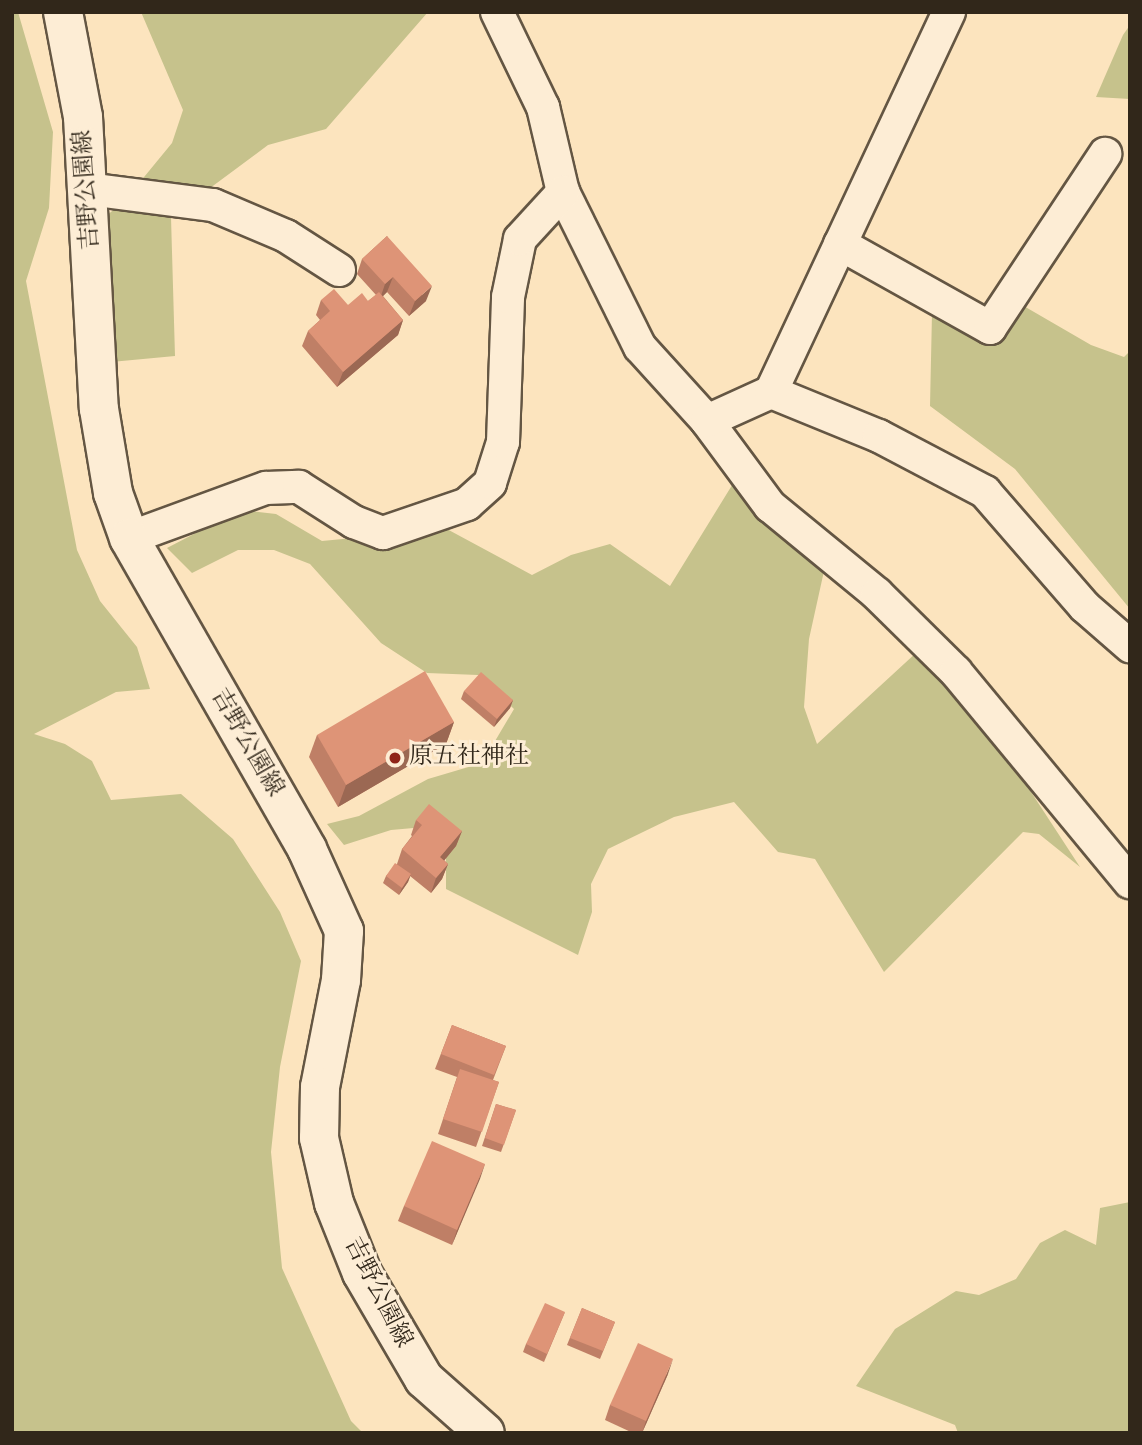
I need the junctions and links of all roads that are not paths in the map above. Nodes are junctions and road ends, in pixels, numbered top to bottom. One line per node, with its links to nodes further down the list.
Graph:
1 (63, 12): 5 (main road, 吉野公園線)
2 (497, 12): 6 (street)
3 (949, 12): 7 (street)
4 (1105, 154): 7 (street)
5 (88, 189): 8 (street); 11 (main road, 吉野公園線)
6 (563, 192): 10 (street); 11 (street)
7 (840, 244): 9 (street)
8 (339, 271)
9 (771, 392): 10 (street); 12 (street)
10 (707, 421): 13 (street)
11 (129, 538): 14 (main road, 吉野公園線)
12 (1130, 646)
13 (1130, 882)
14 (485, 1433)

